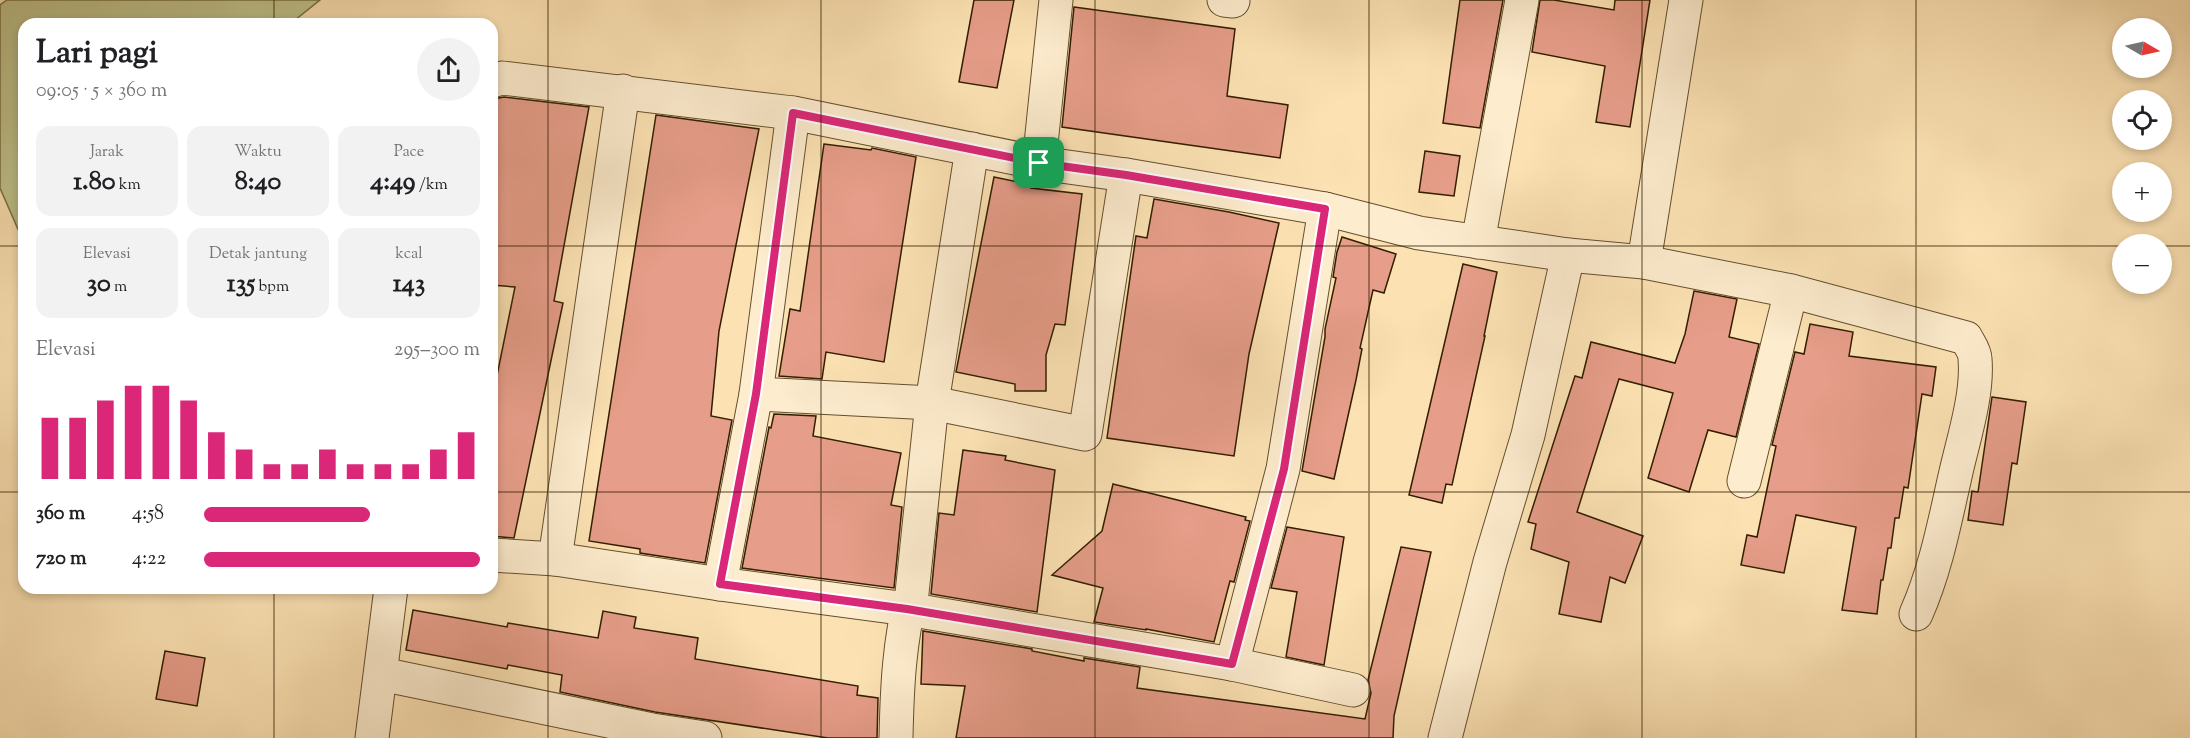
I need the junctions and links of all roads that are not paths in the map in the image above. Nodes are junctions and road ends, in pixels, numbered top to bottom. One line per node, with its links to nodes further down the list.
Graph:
1 (1056, 0): 8 (street)
2 (1522, 0): 11 (street)
3 (1686, 0): 13 (street)
4 (498, 79): 5 (street)
5 (623, 91): 6 (street); 19 (street)
6 (793, 113): 7 (street); 15 (street)
7 (972, 149): 8 (street); 16 (street)
8 (1039, 163): 9 (street)
9 (1126, 175): 10 (street); 16 (street)
10 (1325, 209): 11 (street); 24 (street)
11 (1478, 242): 12 (street)
12 (1568, 255): 13 (street); 30 (street)
13 (1644, 262): 14 (street)
14 (1791, 291): 17 (street); 23 (street)
15 (756, 394): 16 (street); 20 (street)
16 (932, 402): 22 (street)
17 (1744, 481)
18 (498, 555): 19 (street)
19 (555, 560): 20 (street)
20 (720, 584): 22 (street)
21 (390, 594): 25 (street)
22 (907, 609): 24 (street); 29 (street)
23 (1916, 614)
24 (1232, 664): 26 (street)
25 (381, 674): 27 (street); 28 (street)
26 (1353, 690)
27 (372, 738)
28 (705, 738)
29 (896, 738)
30 (1445, 738)

